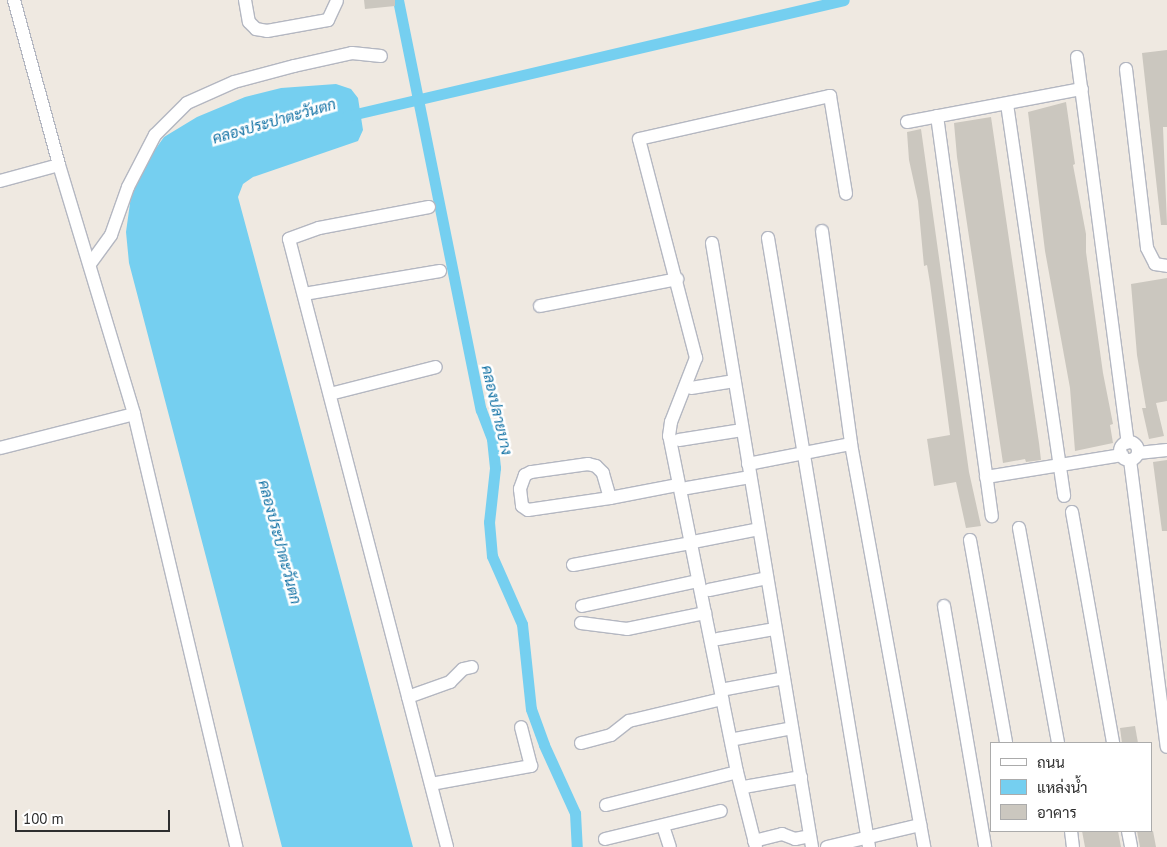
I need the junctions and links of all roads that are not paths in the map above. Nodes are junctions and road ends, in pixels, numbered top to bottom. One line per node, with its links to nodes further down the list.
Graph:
1 (14, 0): 11 (street)
2 (244, 0): 3 (street)
3 (337, 1)
4 (381, 56): 18 (street)
5 (1078, 57): 7 (street)
6 (1126, 68): 19 (street)
7 (1082, 89): 8 (street); 35 (street)
8 (1007, 104): 9 (street); 37 (street)
9 (937, 116): 10 (street); 39 (street)
10 (907, 122)
11 (59, 165): 12 (street); 18 (street)
12 (0, 181)
13 (846, 194): 21 (street)
14 (429, 207): 22 (street)
15 (822, 231): 31 (street)
16 (768, 238): 34 (street)
17 (712, 243): 25 (street)
18 (90, 264): 28 (street)
19 (1167, 266)
20 (440, 271): 22 (street)
21 (677, 279): 23 (street); 40 (street)
22 (304, 294): 27 (street)
23 (540, 306)
24 (436, 367): 27 (street)
25 (734, 381): 26 (street); 29 (street)
26 (691, 388)
27 (330, 394): 62 (street)
28 (134, 414): 32 (street); 86 (street)
29 (742, 430): 30 (street); 36 (street)
30 (679, 440)
31 (851, 444): 34 (street); 77 (street)
32 (0, 448)
33 (1167, 450): 35 (street)
34 (802, 454): 36 (street); 83 (street)
35 (1130, 456): 37 (street); 70 (street)
36 (748, 464): 38 (street)
37 (1059, 465): 39 (street); 41 (street)
38 (750, 477): 40 (street); 46 (street)
39 (986, 477): 44 (street)
40 (682, 487): 42 (street); 48 (street)
41 (1064, 496)
42 (610, 498): 42 (street)
43 (1072, 512): 68 (street)
44 (992, 516)
45 (1019, 528): 67 (street)
46 (758, 529): 48 (street); 50 (street)
47 (970, 540): 66 (street)
48 (691, 542): 49 (street); 51 (street)
49 (573, 566)
50 (767, 578): 52 (street); 57 (street)
51 (698, 581): 53 (street); 55 (street)
52 (709, 590)
53 (582, 606)
54 (944, 606): 91 (street)
55 (705, 613): 56 (street); 61 (street)
56 (581, 623)
57 (775, 628): 58 (street); 60 (street)
58 (718, 640)
59 (472, 667): 62 (street)
60 (784, 678): 61 (street); 64 (street)
61 (724, 694): 69 (street); 71 (street)
62 (408, 697): 73 (street)
63 (521, 727): 73 (street)
64 (792, 728): 65 (street); 72 (street)
65 (735, 739)
66 (1006, 742)
67 (1055, 742)
68 (1113, 742)
69 (580, 743)
70 (1167, 747)
71 (737, 772): 75 (street); 85 (street)
72 (800, 777): 74 (street); 82 (street)
73 (431, 784): 87 (street)
74 (744, 787)
75 (606, 805)
76 (721, 811): 78 (street)
77 (920, 825): 83 (street); 90 (street)
78 (663, 826): 81 (street); 88 (street)
79 (1071, 832): 92 (street)
80 (1128, 832): 93 (street)
81 (605, 839)
82 (811, 841): 84 (street)
83 (868, 842): 89 (street)
84 (791, 843): 85 (street)
85 (755, 844)
86 (236, 847)
87 (447, 847)
88 (670, 847)
89 (827, 847)
90 (924, 847)
91 (985, 847)
92 (1074, 847)
93 (1131, 847)

